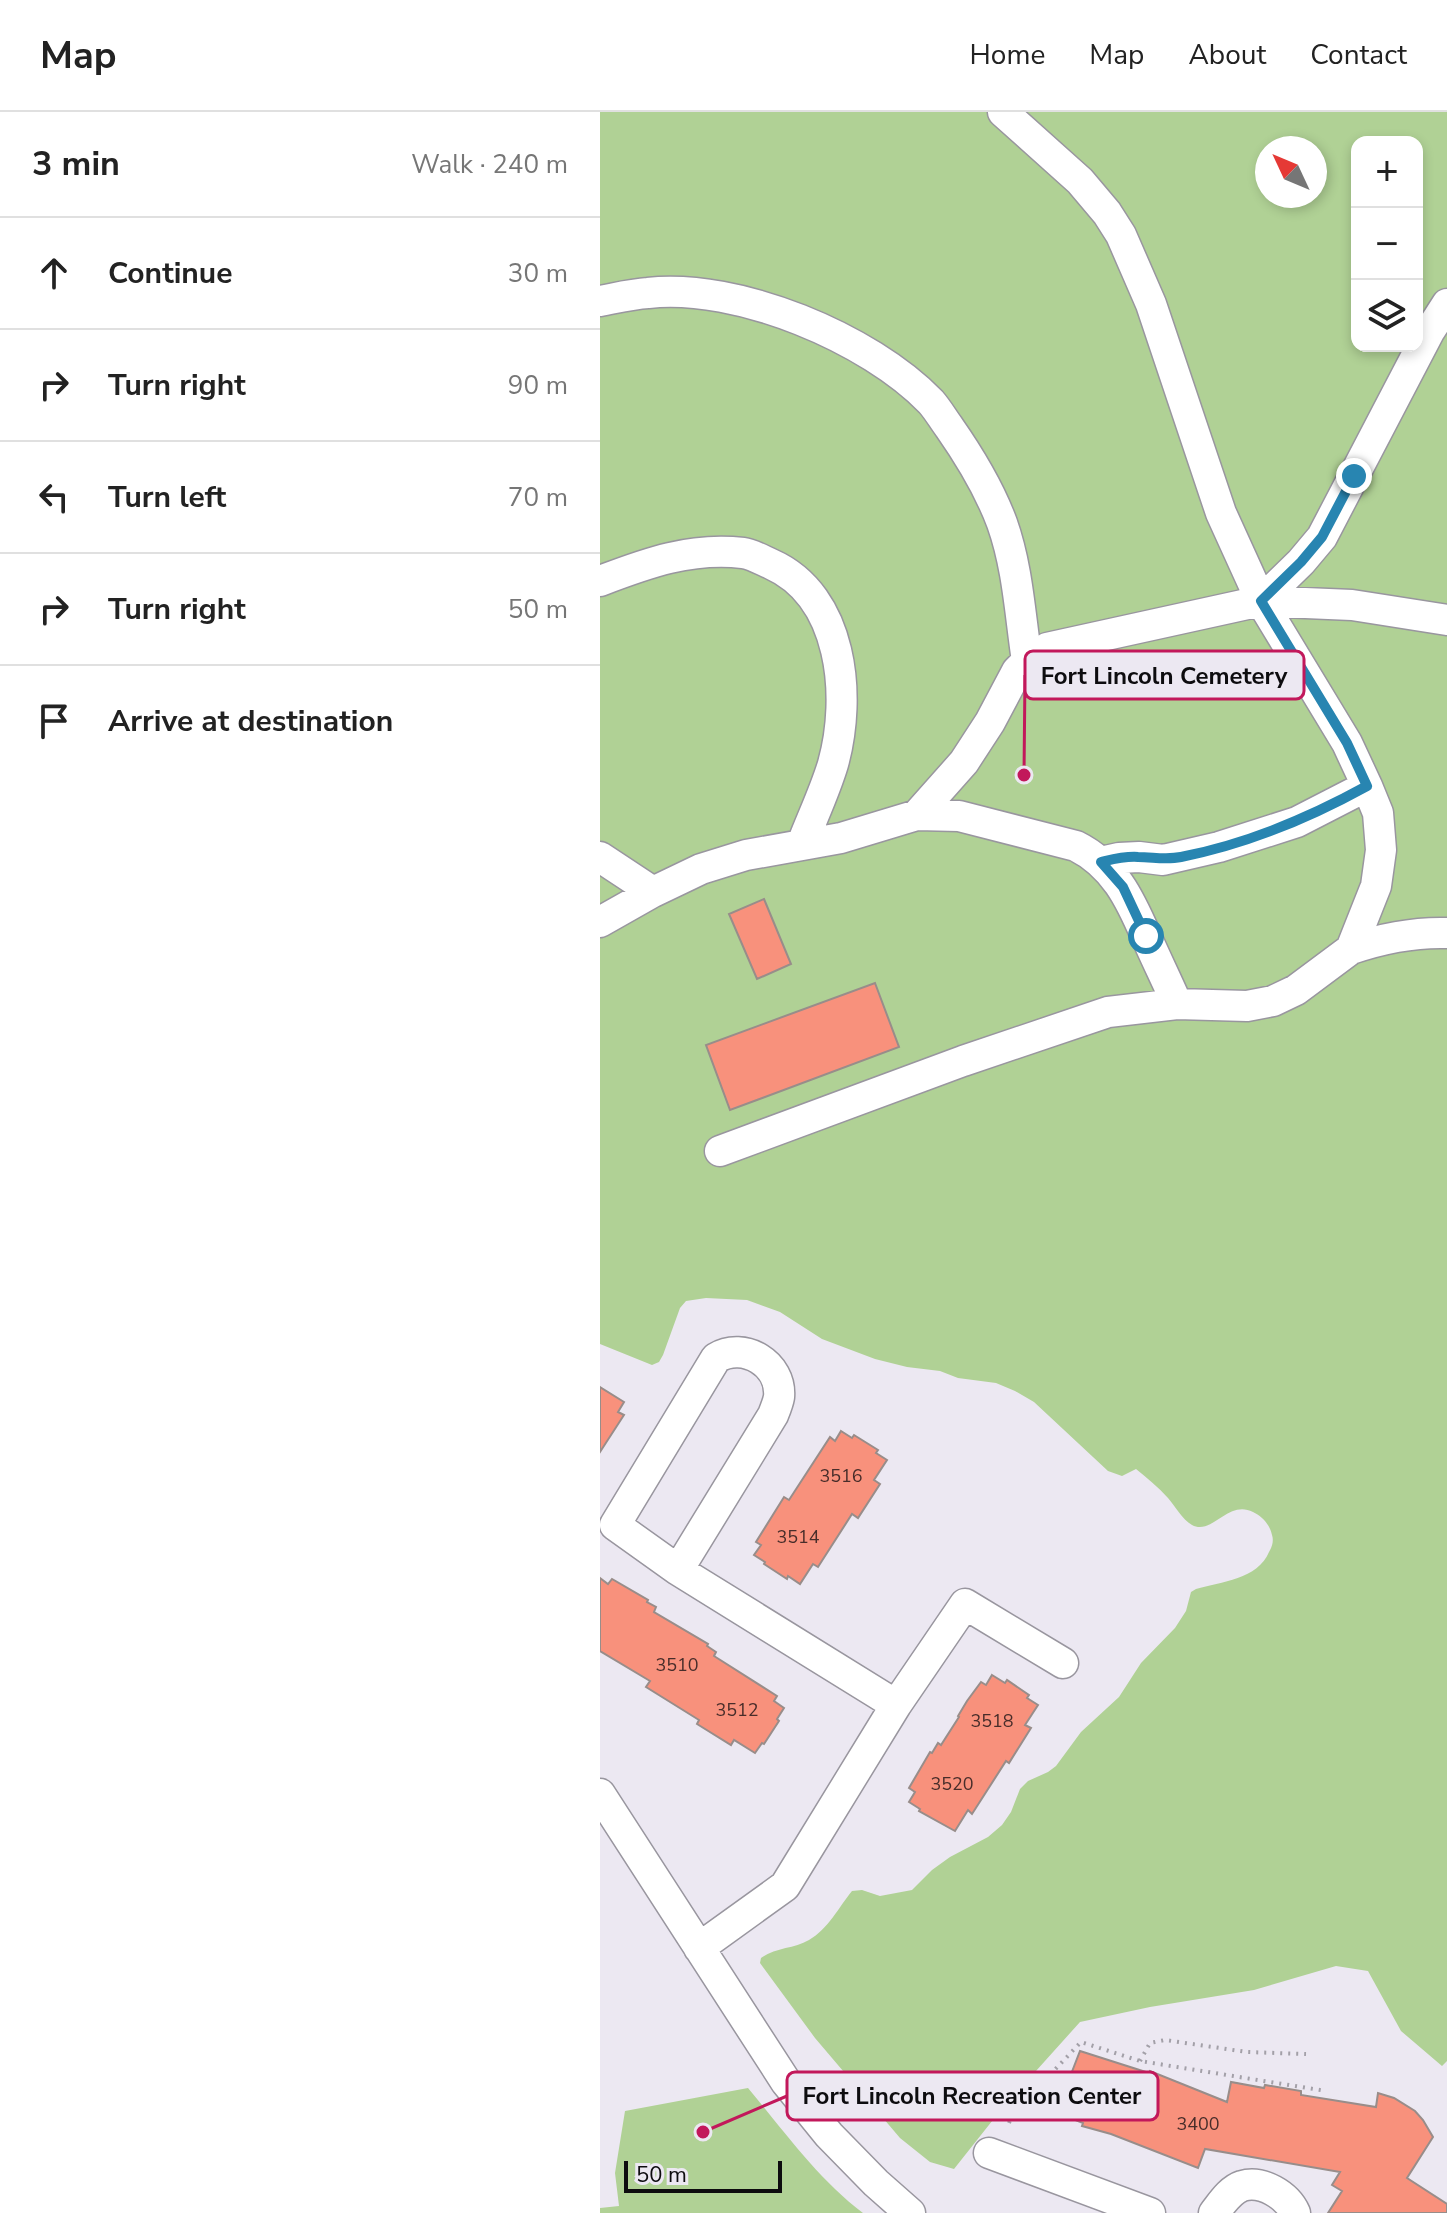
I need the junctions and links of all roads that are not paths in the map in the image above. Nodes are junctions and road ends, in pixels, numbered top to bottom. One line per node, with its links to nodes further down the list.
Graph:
1 (1003, 112): 5 (street)
2 (600, 301): 7 (street)
3 (1447, 304): 5 (street)
4 (600, 581): 10 (street)
5 (1261, 601): 6 (street); 7 (street); 8 (street)
6 (1447, 620)
7 (1027, 661): 9 (street)
8 (1367, 786): 12 (street); 16 (street)
9 (917, 815): 10 (street); 12 (street)
10 (802, 844): 13 (street)
11 (600, 857): 13 (street)
12 (1101, 862): 17 (street)
13 (653, 892): 14 (street)
14 (600, 922)
15 (1447, 933): 16 (street)
16 (1351, 949): 17 (street)
17 (1177, 1004): 18 (street)
18 (720, 1151)
19 (678, 1570): 19 (street); 21 (street)
20 (1063, 1663): 21 (street)
21 (896, 1705): 23 (street)
22 (600, 1794): 23 (street)
23 (699, 1948): 25 (street)
24 (989, 2153): 26 (street)
25 (910, 2213)
26 (1150, 2213)
27 (1214, 2213): 28 (street)
28 (1295, 2213)

